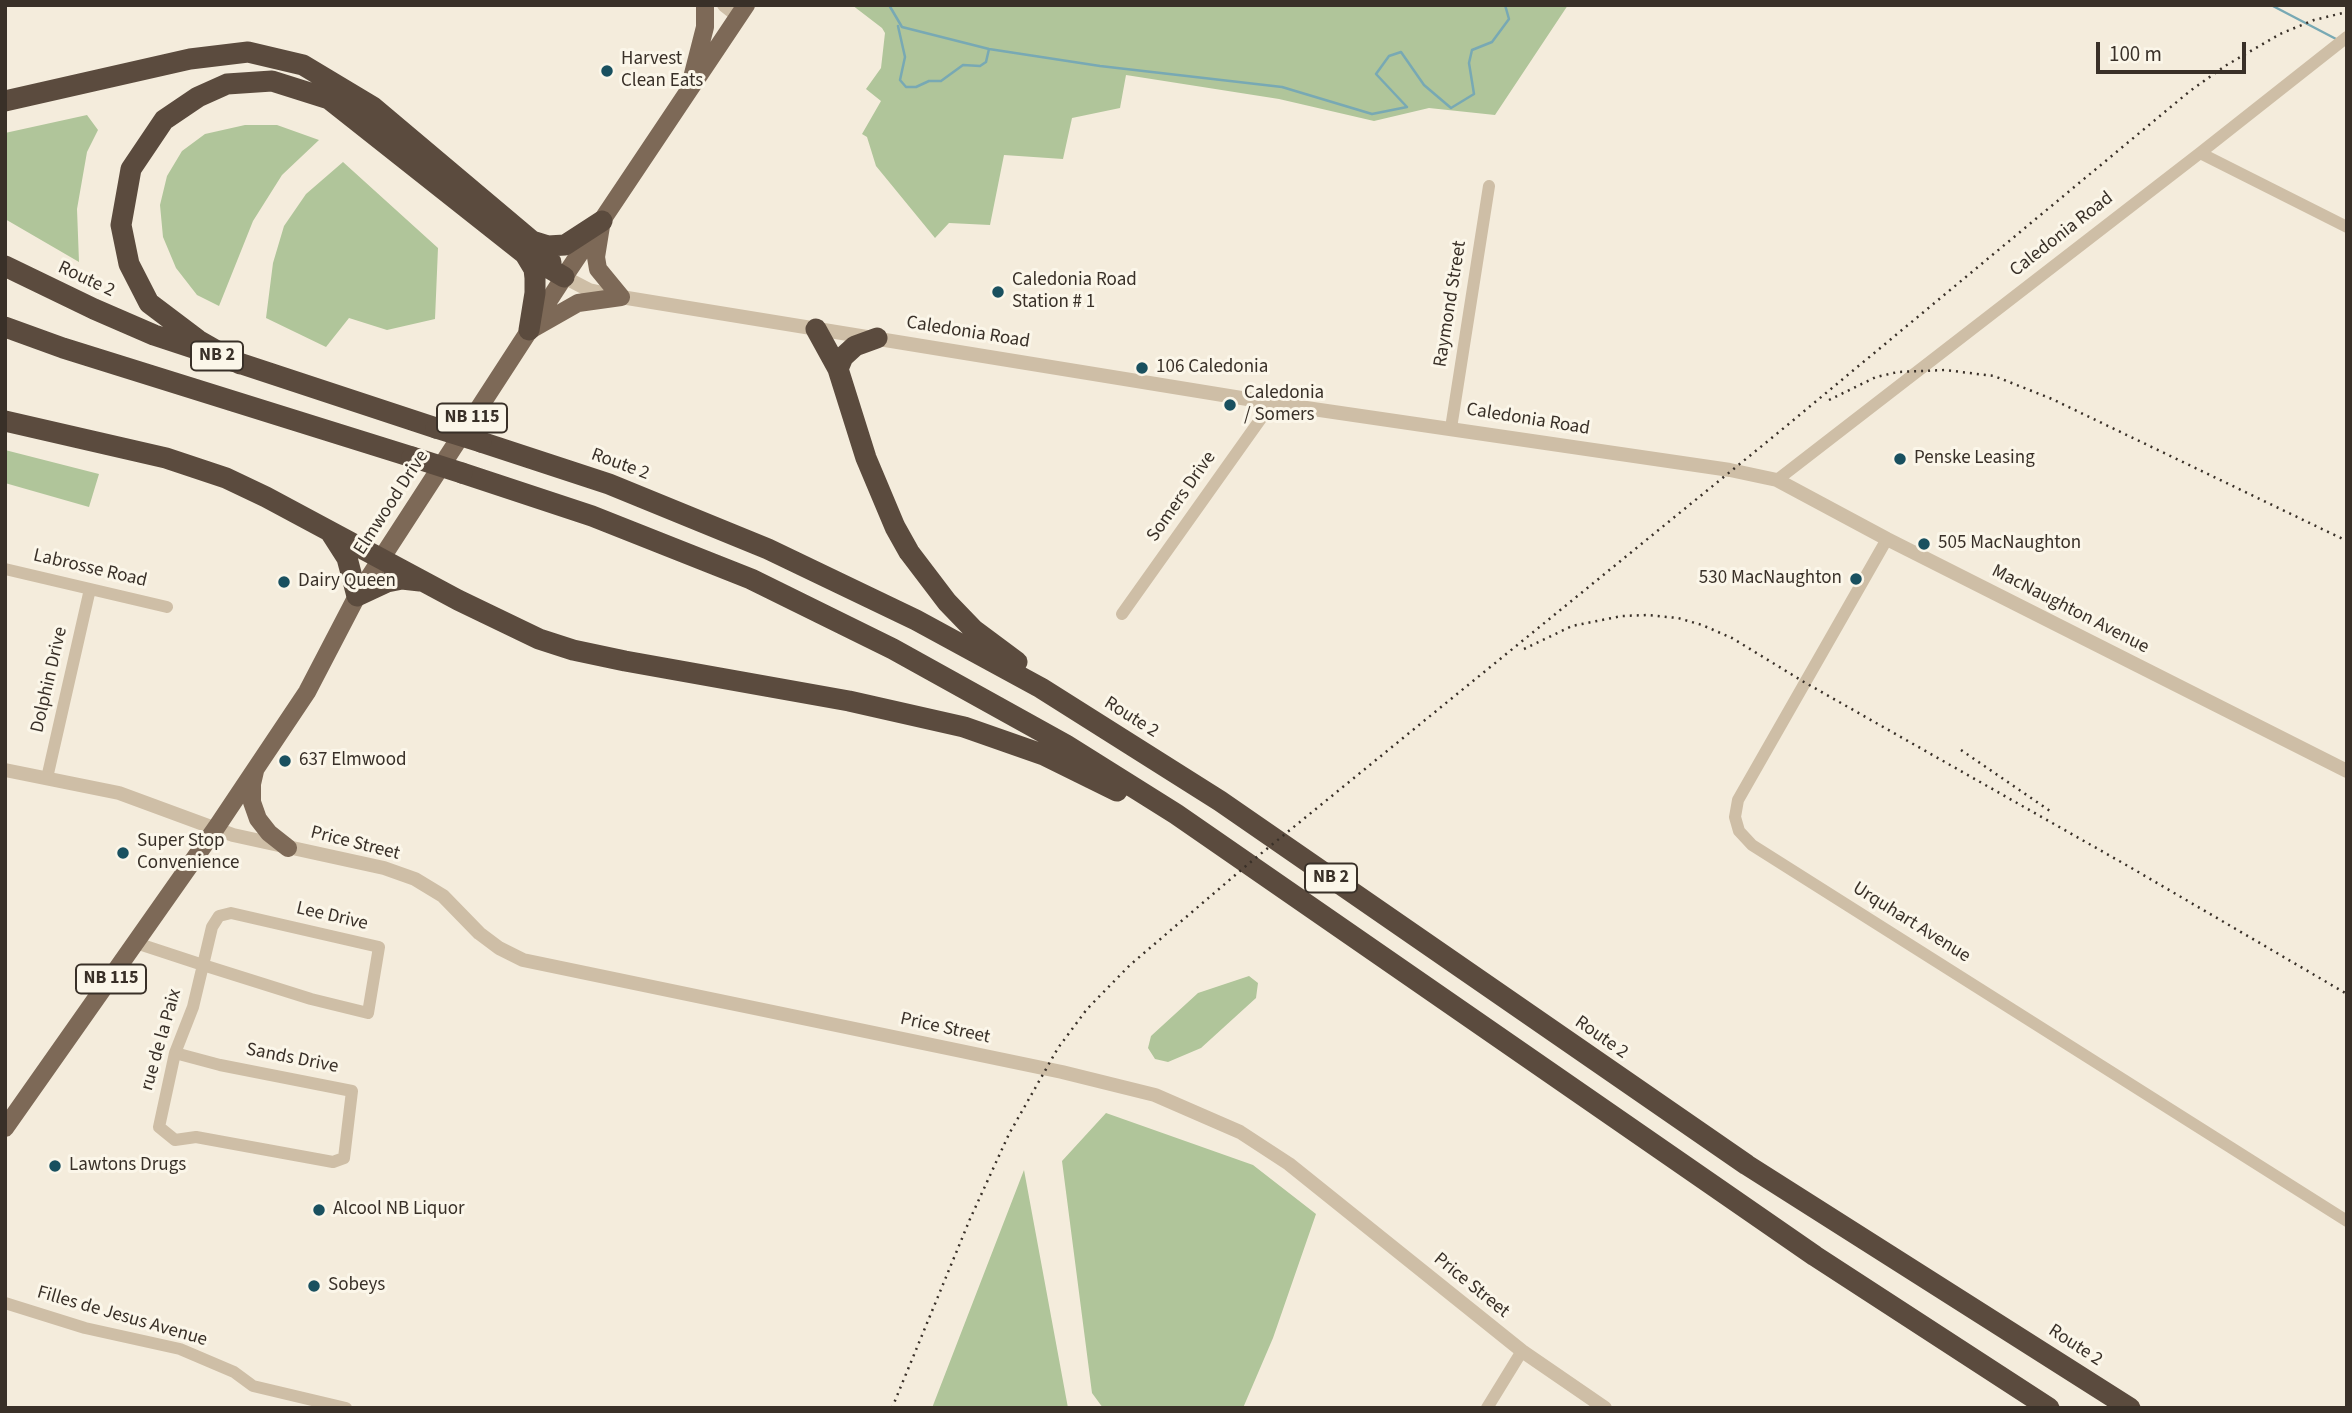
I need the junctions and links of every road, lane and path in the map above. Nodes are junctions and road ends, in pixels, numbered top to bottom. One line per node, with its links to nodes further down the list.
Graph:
1 (705, 5): 4 (main road)
2 (736, 9): 4 (main road, Elmwood Drive / NB 115)
3 (2347, 37): 6 (street, Caledonia Road)
4 (689, 89): 8 (main road, Elmwood Drive / NB 115)
5 (5, 101): 10 (highway)
6 (2200, 153): 9 (street); 23 (street, Caledonia Road)
7 (1489, 186): 22 (street, Raymond Street)
8 (602, 222): 10 (highway); 12 (main road, Elmwood Drive / NB 115); 13 (main road)
9 (2347, 227)
10 (529, 248): 12 (highway); 16 (highway); 18 (highway)
11 (5, 266): 18 (highway, Route 2 / NB 2)
12 (564, 277): 13 (street, Caledonia Road); 16 (main road, Elmwood Drive / NB 115)
13 (621, 297): 15 (street, Caledonia Road); 16 (main road)
14 (5, 327): 40 (highway, NB 2, bridge)
15 (816, 329): 17 (street, Caledonia Road); 19 (highway)
16 (529, 330): 26 (main road, Elmwood Drive / NB 115)
17 (877, 338): 19 (highway); 20 (street, Caledonia Road)
18 (240, 364): 33 (highway, Route 2 / NB 2, bridge)
19 (838, 369): 33 (highway)
20 (1272, 403): 22 (street, Caledonia Road); 32 (street, Somers Drive)
21 (5, 421): 24 (highway)
22 (1451, 428): 23 (street, Caledonia Road)
23 (1777, 480): 25 (street, MacNaughton Avenue)
24 (330, 531): 26 (highway); 30 (highway)
25 (1887, 539): 36 (street, MacNaughton Avenue); 46 (street, Urquhart Avenue)
26 (381, 559): 28 (highway); 30 (main road, Elmwood Drive / NB 115)
27 (5, 569): 29 (street, Labrosse Road)
28 (421, 581): 30 (highway); 40 (highway)
29 (90, 589): 31 (street, Labrosse Road); 37 (street, Dolphin Drive)
30 (356, 597): 34 (main road, Elmwood Drive / NB 115)
31 (167, 607)
32 (1122, 614)
33 (1111, 732): 53 (highway, Route 2 / NB 2)
34 (257, 766): 38 (main road, Elmwood Drive / NB 115); 39 (main road)
35 (5, 770): 37 (street, Price Street)
36 (2347, 771)
37 (47, 778): 38 (street, Price Street)
38 (216, 828): 39 (street, Price Street); 41 (main road, Elmwood Drive / NB 115)
39 (288, 848): 48 (street, Price Street)
40 (1227, 850): 52 (highway, NB 2)
41 (136, 943): 42 (street); 45 (main road, Elmwood Drive / NB 115)
42 (203, 965): 42 (street, Lee Drive); 43 (street, rue de la Paix)
43 (175, 1053): 44 (street, rue de la Paix); 44 (street, Sands Drive)
44 (159, 1127)
45 (5, 1128)
46 (2347, 1221)
47 (5, 1303): 49 (street, Filles de Jesus Avenue)
48 (1522, 1351): 50 (street); 51 (street, Price Street)
49 (346, 1408)
50 (1487, 1408)
51 (1605, 1408)
52 (2049, 1408)
53 (2130, 1408)

